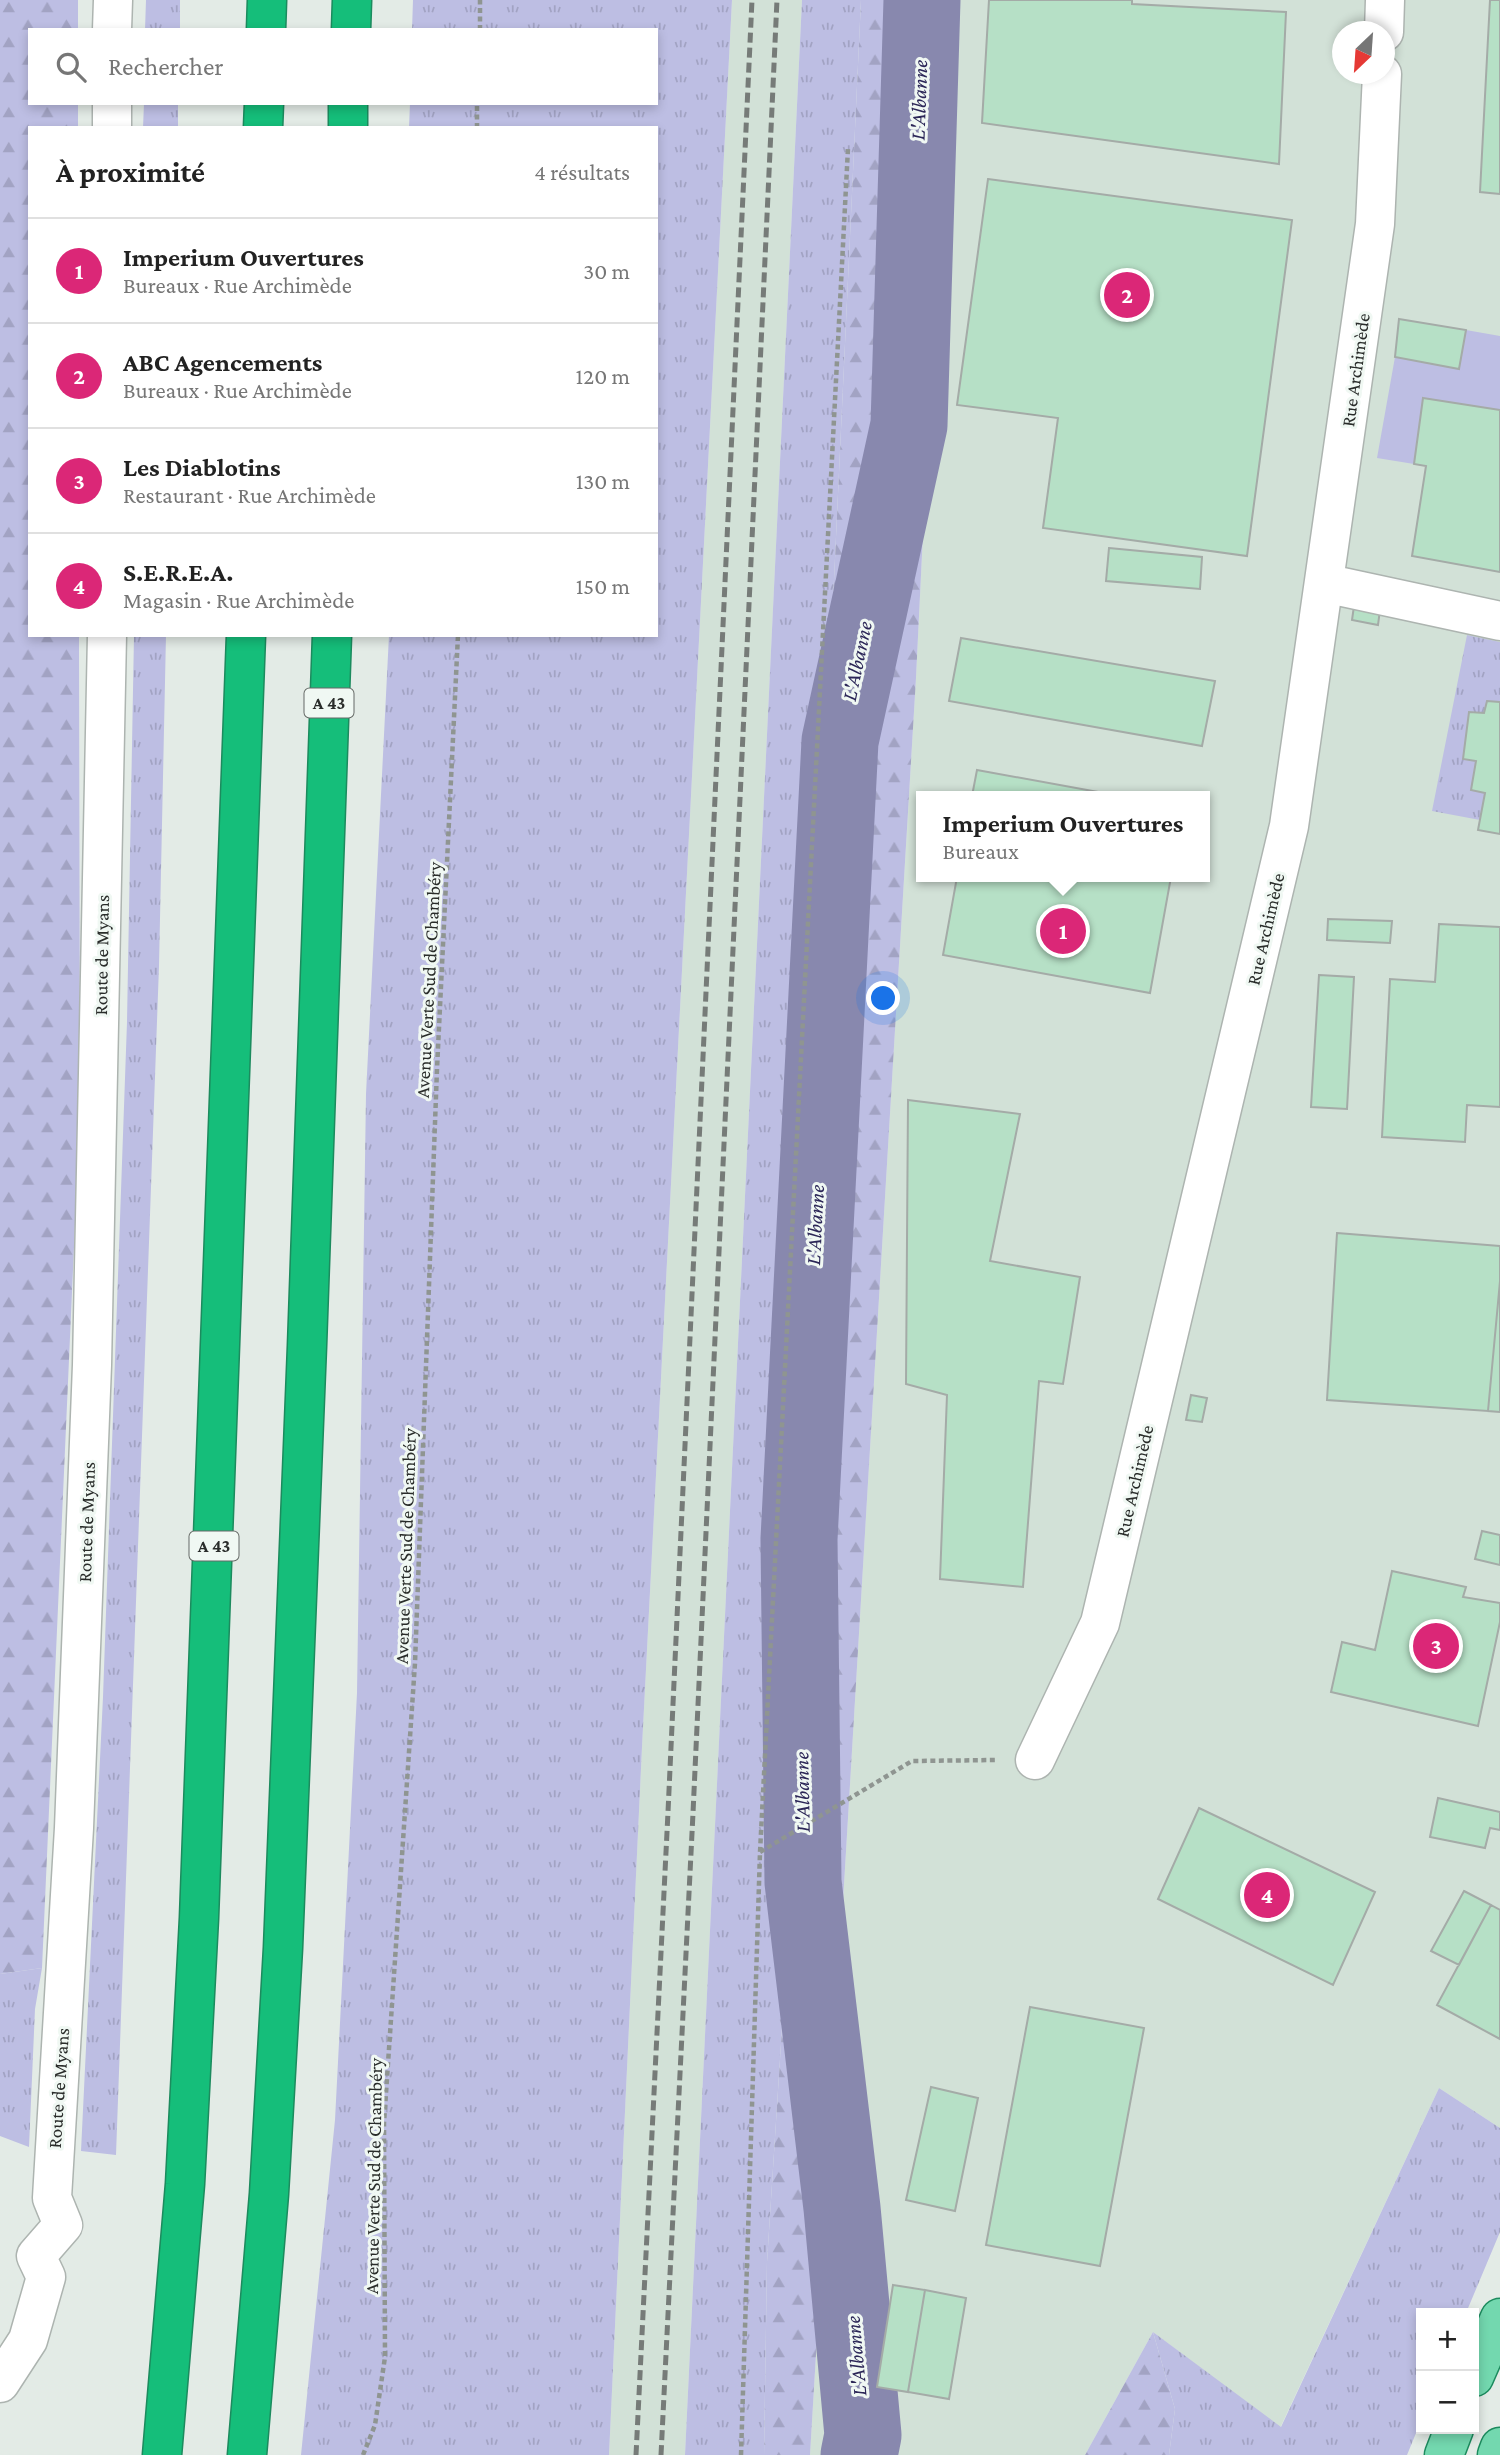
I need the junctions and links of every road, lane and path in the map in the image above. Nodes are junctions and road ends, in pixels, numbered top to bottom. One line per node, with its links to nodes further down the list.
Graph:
1 (113, 0): 7 (street)
2 (267, 0): 8 (highway)
3 (352, 0): 9 (highway)
4 (480, 0): 10 (path)
5 (1385, 0): 6 (street)
6 (1384, 21)
7 (112, 28)
8 (266, 28)
9 (351, 28)
10 (480, 28)
11 (1382, 84): 21 (street, Rue Archimède)
12 (112, 105): 16 (street)
13 (264, 105): 17 (highway)
14 (348, 105): 18 (highway)
15 (477, 105): 19 (path)
16 (112, 126)
17 (263, 126)
18 (348, 126)
19 (477, 126)
20 (848, 148): 28 (path)
21 (1324, 583): 22 (street); 27 (street, Rue Archimède)
22 (1500, 621)
23 (107, 637): 31 (street, Route de Myans)
24 (246, 637): 34 (highway, A 43)
25 (332, 637): 35 (highway, A 43)
26 (458, 637): 36 (path, Avenue Verte Sud de Chambéry)
27 (1035, 1760): 28 (path)
28 (760, 1852): 37 (path)
29 (1500, 2318): 30 (main road)
30 (1477, 2371)
31 (0, 2383)
32 (1452, 2434): 38 (main road)
33 (1500, 2447): 39 (main road)
34 (162, 2455)
35 (247, 2455)
36 (363, 2455)
37 (741, 2455)
38 (1444, 2455)
39 (1497, 2455)

